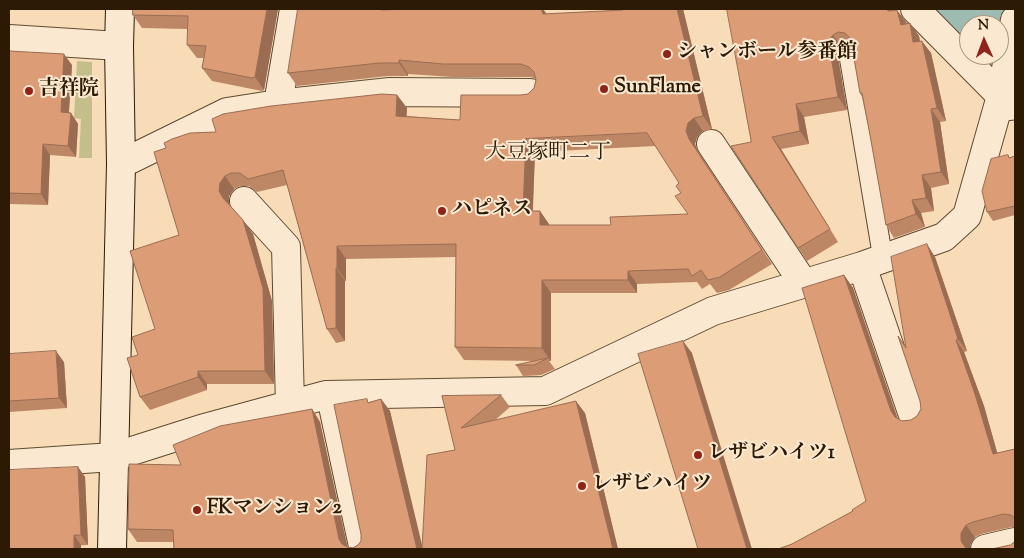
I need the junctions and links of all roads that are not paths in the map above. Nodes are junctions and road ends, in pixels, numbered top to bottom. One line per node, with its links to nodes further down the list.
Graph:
1 (120, 9): 6 (street)
2 (294, 9): 9 (street)
3 (915, 9): 10 (street)
4 (1015, 20): 10 (street)
5 (9, 38): 6 (street)
6 (119, 46): 12 (street)
7 (849, 56): 14 (lane)
8 (530, 93): 9 (street)
9 (278, 104): 12 (street)
10 (1008, 105): 14 (street)
11 (711, 144): 15 (street)
12 (121, 164): 19 (street)
13 (244, 200): 17 (street)
14 (873, 262): 15 (street); 18 (street)
15 (804, 284): 16 (street)
16 (326, 395): 17 (street); 23 (lane)
17 (290, 405): 19 (street)
18 (914, 418)
19 (113, 457): 20 (street); 22 (street)
20 (9, 464)
21 (1015, 542): 24 (street)
22 (112, 549)
23 (359, 549)
24 (985, 549)

